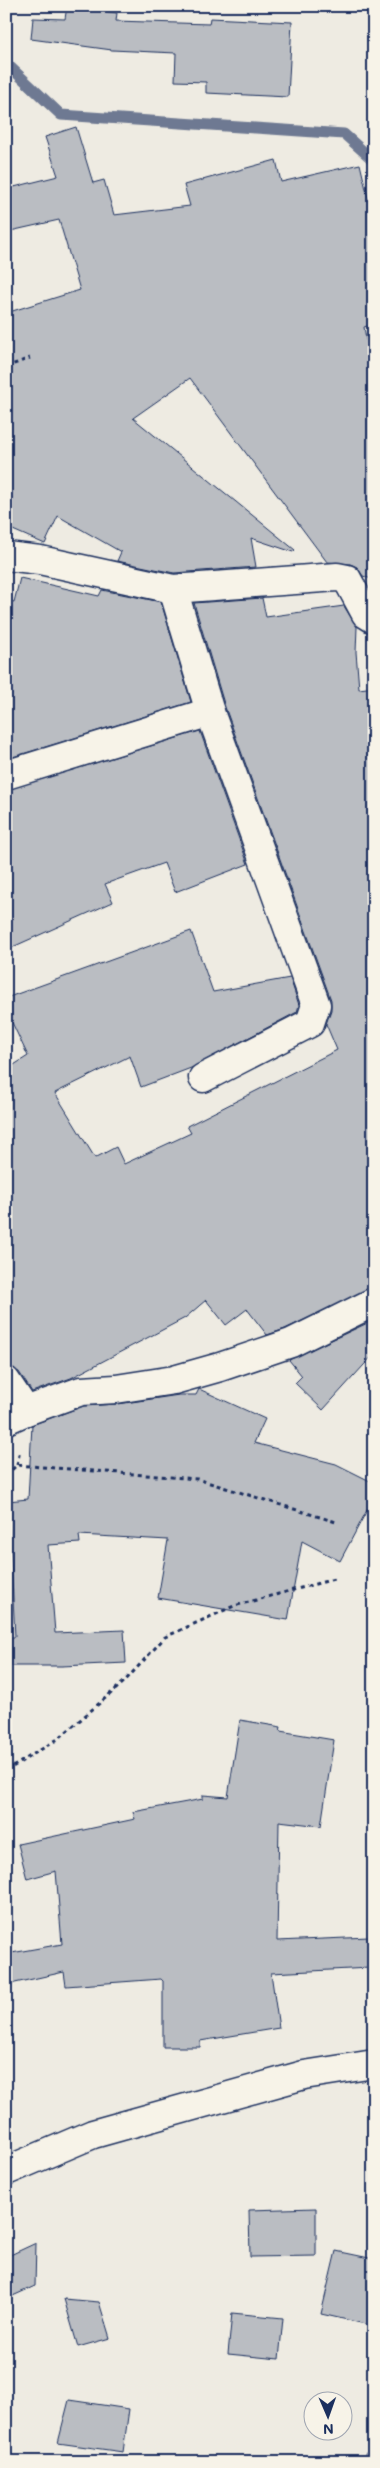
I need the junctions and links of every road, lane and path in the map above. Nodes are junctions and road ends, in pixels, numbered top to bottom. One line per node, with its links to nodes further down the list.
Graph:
1 (30, 358): 2 (path)
2 (6, 367)
3 (6, 556): 4 (street)
4 (173, 588): 5 (street); 6 (street)
5 (374, 619)
6 (210, 712): 7 (street); 8 (street)
7 (6, 775)
8 (203, 1078)
9 (374, 1302): 11 (street)
10 (6, 1381): 11 (street)
11 (16, 1416)
12 (6, 1475): 13 (path)
13 (336, 1522)
14 (334, 1579): 15 (path)
15 (6, 1771)
16 (374, 2064): 17 (street)
17 (6, 2171)
18 (374, 2445): 19 (path)
19 (360, 2462)

